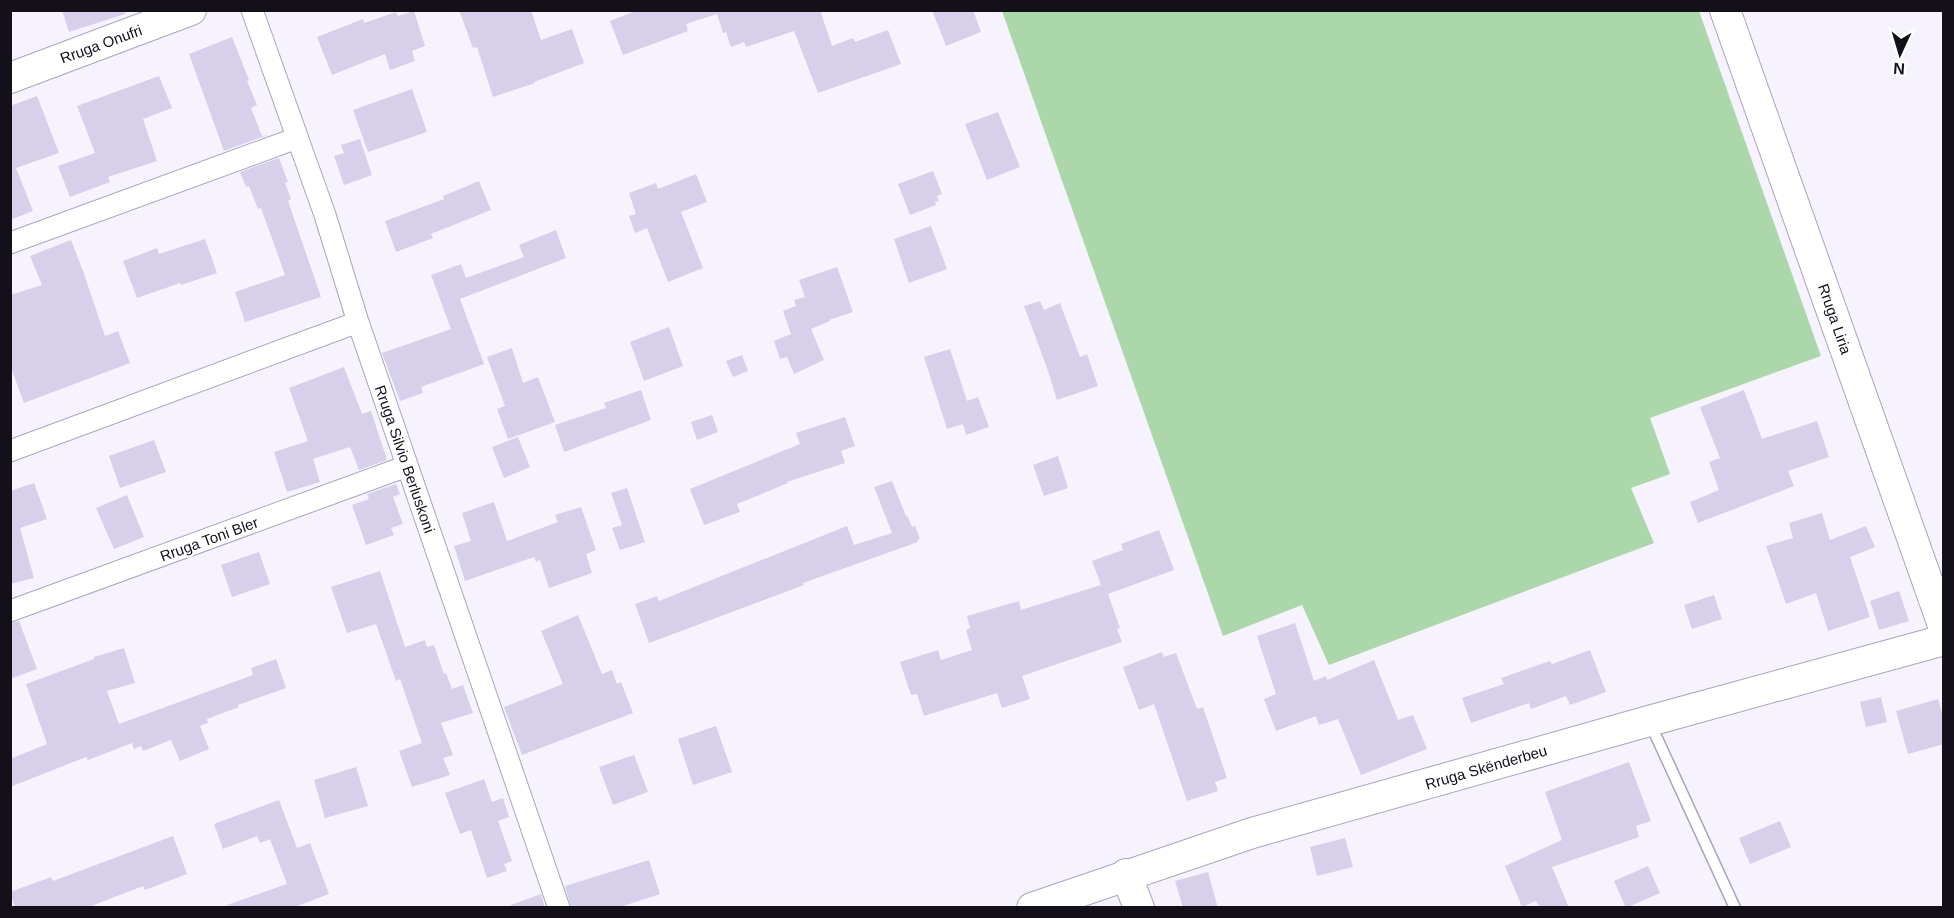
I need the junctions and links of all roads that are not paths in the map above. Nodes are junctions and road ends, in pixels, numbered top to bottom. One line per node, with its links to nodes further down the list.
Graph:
1 (191, 10): 4 (main road, Rruga Onufri)
2 (252, 10): 5 (street, Rruga Silvio Berluskoni)
3 (1725, 10): 11 (main road, Rruga Liria)
4 (10, 78)
5 (297, 138): 6 (street); 7 (street, Rruga Silvio Berluskoni)
6 (10, 243)
7 (358, 322): 8 (street); 9 (street, Rruga Silvio Berluskoni)
8 (10, 450)
9 (407, 466): 10 (street, Rruga Toni Bler); 15 (street, Rruga Silvio Berluskoni)
10 (10, 611)
11 (1944, 628)
12 (1944, 640): 13 (main road, Rruga Skënderbeu)
13 (1649, 721): 14 (main road, Rruga Skënderbeu); 18 (lane)
14 (1126, 874): 16 (main road, Rruga Skënderbeu); 17 (main road)
15 (559, 908)
16 (1032, 908)
17 (1139, 908)
18 (1735, 908)

